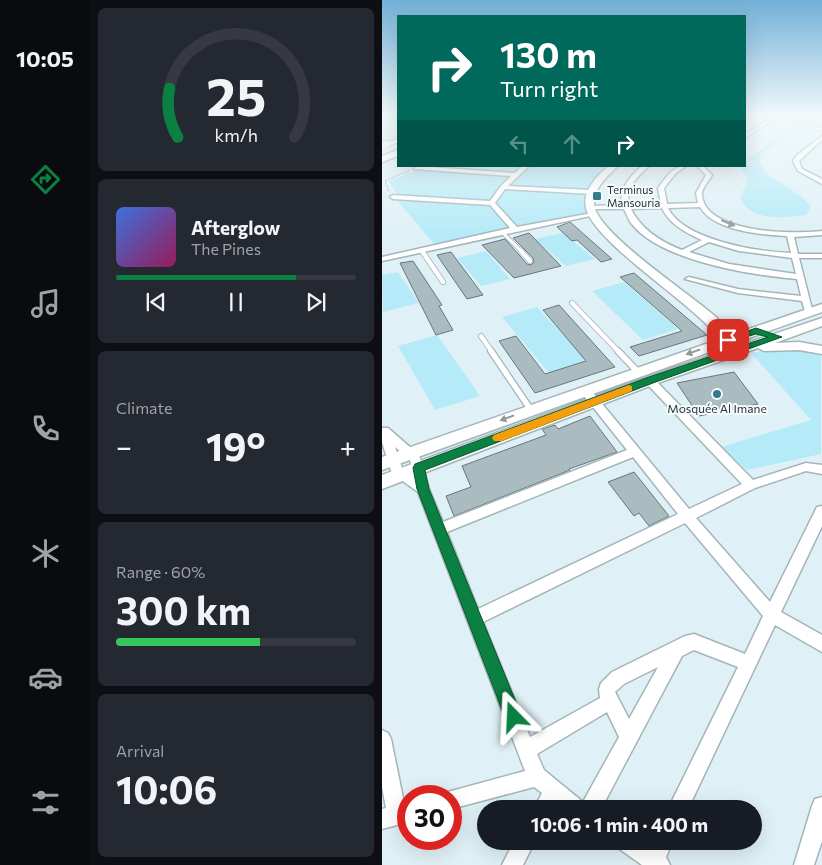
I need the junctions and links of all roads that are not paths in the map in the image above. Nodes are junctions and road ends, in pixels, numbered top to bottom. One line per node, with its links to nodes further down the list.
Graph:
1 (799, 155): 9 (street)
2 (525, 167): 8 (street)
3 (610, 167): 11 (street)
4 (645, 167): 16 (street)
5 (682, 167): 15 (street)
6 (701, 167): 14 (street)
7 (416, 168): 8 (street)
8 (516, 175): 10 (street)
9 (822, 182)
10 (504, 187): 11 (street); 13 (street)
11 (592, 192): 17 (street)
12 (393, 197): 13 (street)
13 (492, 203): 18 (street)
14 (702, 205): 15 (street); 21 (street, one-way to 21)
15 (664, 206): 16 (street); 22 (street)
16 (625, 207): 17 (street); 24 (street)
17 (591, 211): 18 (street); 34 (street)
18 (515, 229): 19 (street)
19 (502, 232): 23 (street); 28 (lane)
20 (822, 233): 21 (street)
21 (790, 235): 25 (street)
22 (709, 239): 24 (street); 25 (street)
23 (421, 250): 27 (street); 31 (lane)
24 (683, 252): 29 (street)
25 (795, 256): 26 (street); 29 (street)
26 (822, 256)
27 (382, 259)
28 (530, 261)
29 (800, 277): 33 (street)
30 (689, 279): 33 (street)
31 (443, 282)
32 (572, 303): 42 (lane)
33 (814, 310): 35 (street); 37 (street)
34 (715, 322): 35 (street); 38 (street)
35 (756, 331): 37 (street); 38 (street)
36 (481, 336): 44 (lane)
37 (778, 337): 39 (street); 40 (street)
38 (728, 340): 40 (street); 42 (street, one-way to 42)
39 (799, 346): 40 (street); 41 (street)
40 (749, 347): 42 (street)
41 (822, 350)
42 (643, 376): 43 (street); 52 (street)
43 (590, 396): 44 (street); 46 (street); 49 (street)
44 (531, 410): 47 (street, one-way to 47)
45 (383, 429): 47 (street); 48 (street)
46 (634, 452): 55 (street); 56 (street)
47 (409, 454): 48 (street); 49 (street)
48 (392, 466): 49 (street); 51 (street); 53 (street)
49 (419, 468): 53 (street)
50 (822, 470): 52 (street)
51 (382, 482)
52 (751, 486): 55 (street)
53 (423, 489): 56 (street)
54 (822, 511): 57 (street)
55 (686, 516): 57 (street); 58 (street)
56 (440, 529): 58 (street)
57 (771, 614): 59 (street); 61 (street)
58 (476, 618): 65 (street)
59 (822, 644)
60 (676, 650): 61 (street); 62 (street); 63 (street)
61 (748, 664): 72 (street)
62 (610, 701): 63 (street); 65 (street)
63 (629, 738): 71 (street)
64 (382, 739): 74 (street)
65 (526, 750): 66 (street)
66 (537, 777): 67 (street); 68 (street)
67 (553, 792): 69 (street); 70 (street)
68 (462, 797)
69 (549, 800)
70 (564, 800)
71 (595, 800)
72 (682, 800)
73 (822, 806): 80 (street)
74 (396, 815)
75 (520, 850): 79 (street)
76 (637, 850): 78 (street)
77 (660, 850): 78 (street)
78 (655, 863)
79 (512, 865)
80 (804, 865)

